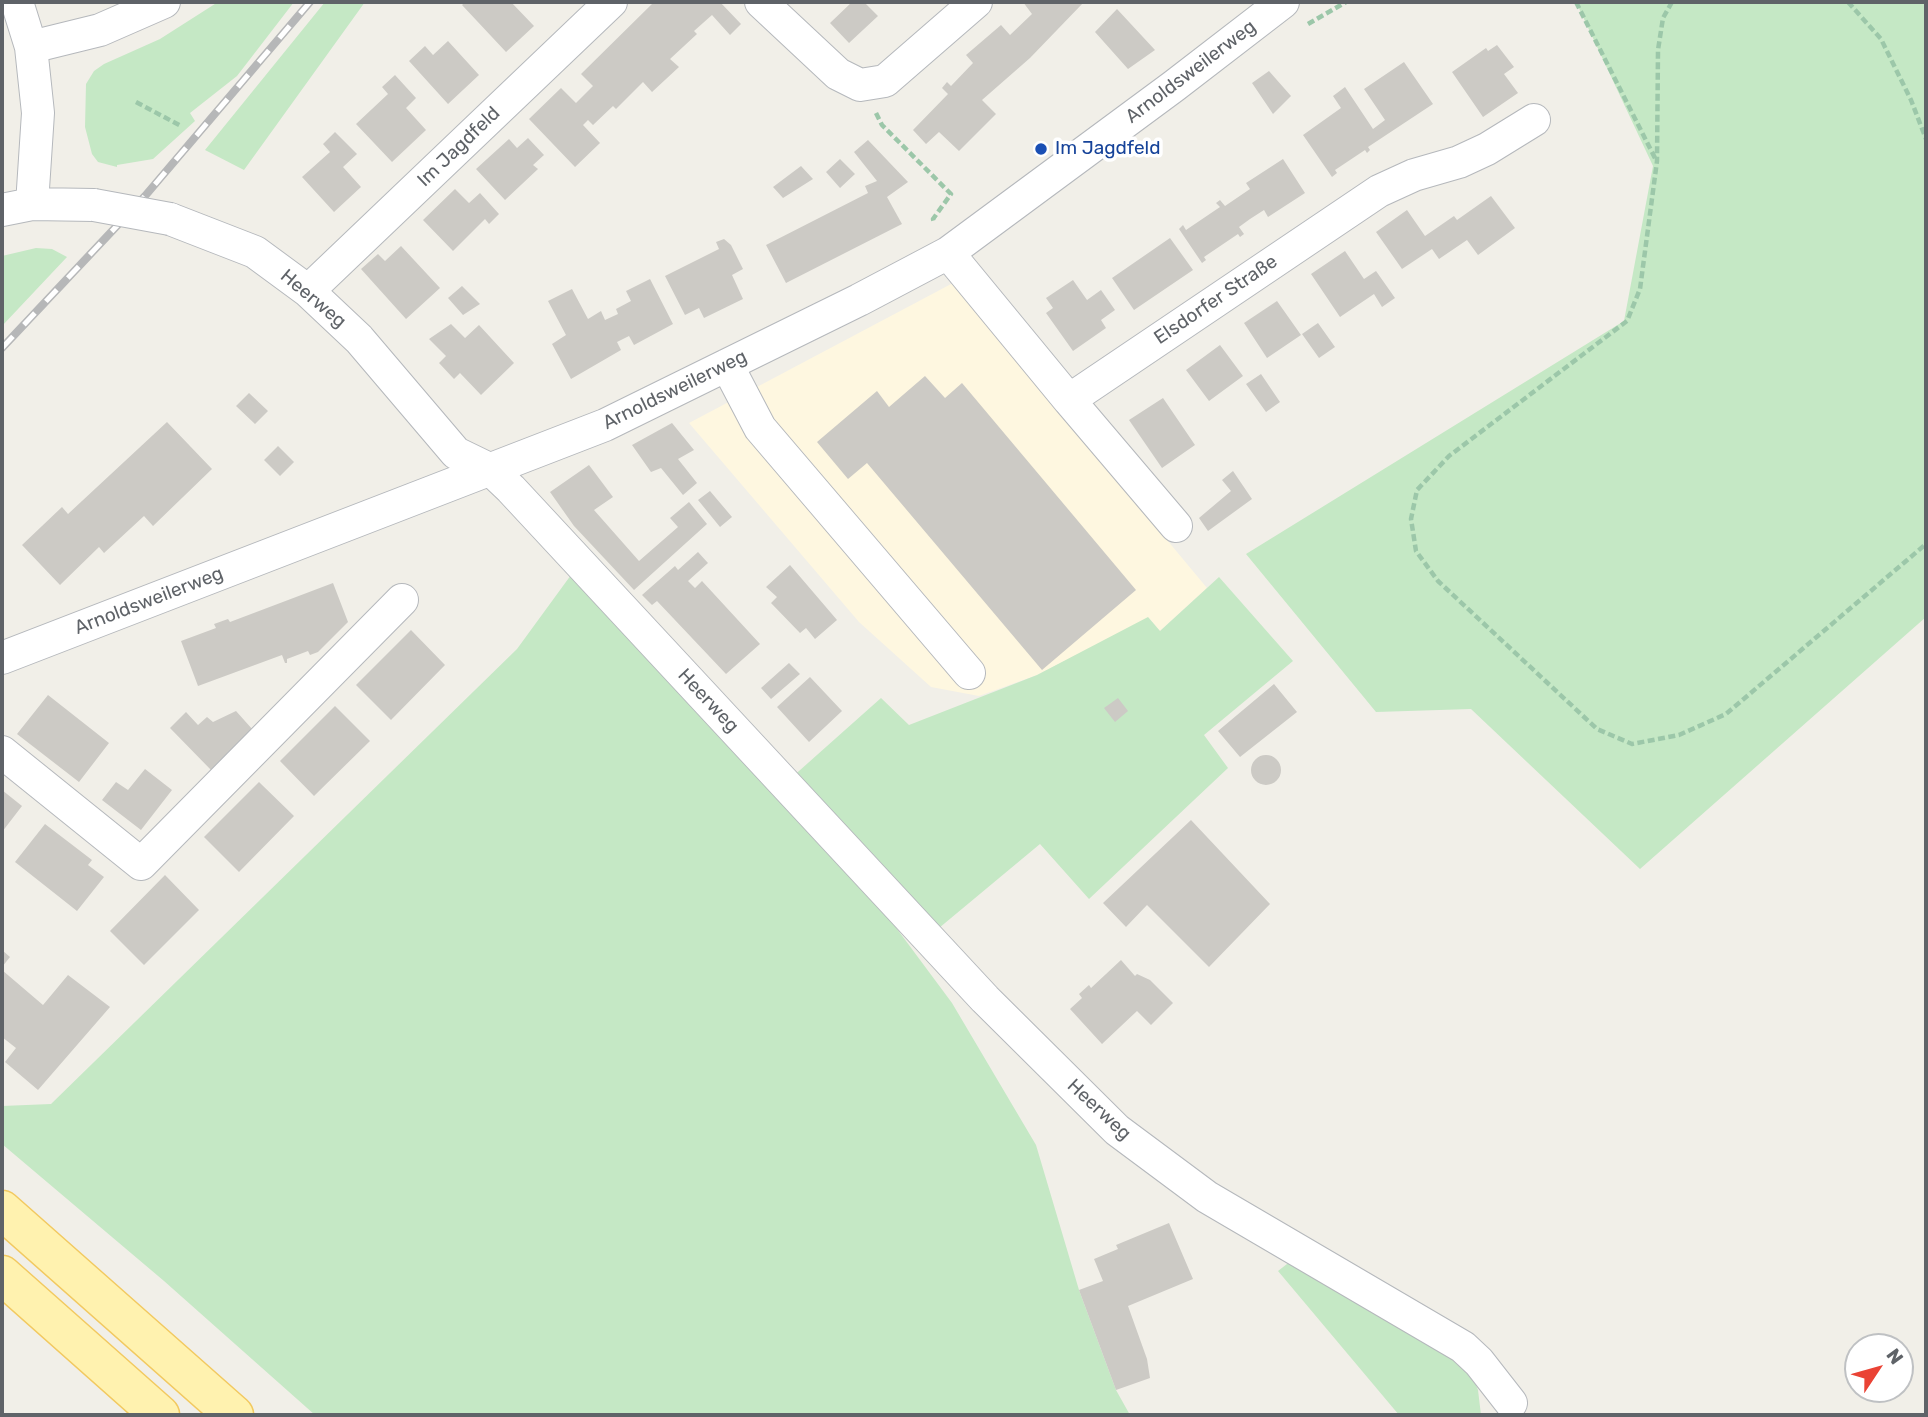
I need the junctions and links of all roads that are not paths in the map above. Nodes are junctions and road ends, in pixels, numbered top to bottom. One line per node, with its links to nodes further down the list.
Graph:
1 (164, 2): 7 (street)
2 (611, 2): 12 (street, Im Jagdfeld)
3 (761, 2): 4 (street)
4 (976, 2)
5 (1283, 2): 11 (street, Arnoldsweilerweg)
6 (21, 3): 7 (street)
7 (31, 47): 9 (street)
8 (1534, 120): 14 (street, Elsdorfer Straße)
9 (32, 204): 10 (street, Heerweg); 12 (street, Heerweg, bridge)
10 (2, 211)
11 (947, 253): 13 (street, Arnoldsweilerweg); 14 (street)
12 (308, 291): 15 (street, Heerweg)
13 (727, 365): 15 (street, Arnoldsweilerweg); 19 (street)
14 (1069, 400): 16 (street)
15 (491, 470): 18 (street, Arnoldsweilerweg); 23 (street, Heerweg)
16 (1176, 526)
17 (402, 600): 20 (street)
18 (2, 657)
19 (969, 673)
20 (2, 752)
21 (2, 1210): 25 (main road)
22 (2, 1275): 24 (main road)
23 (1511, 1402)
24 (160, 1415)
25 (234, 1415)

